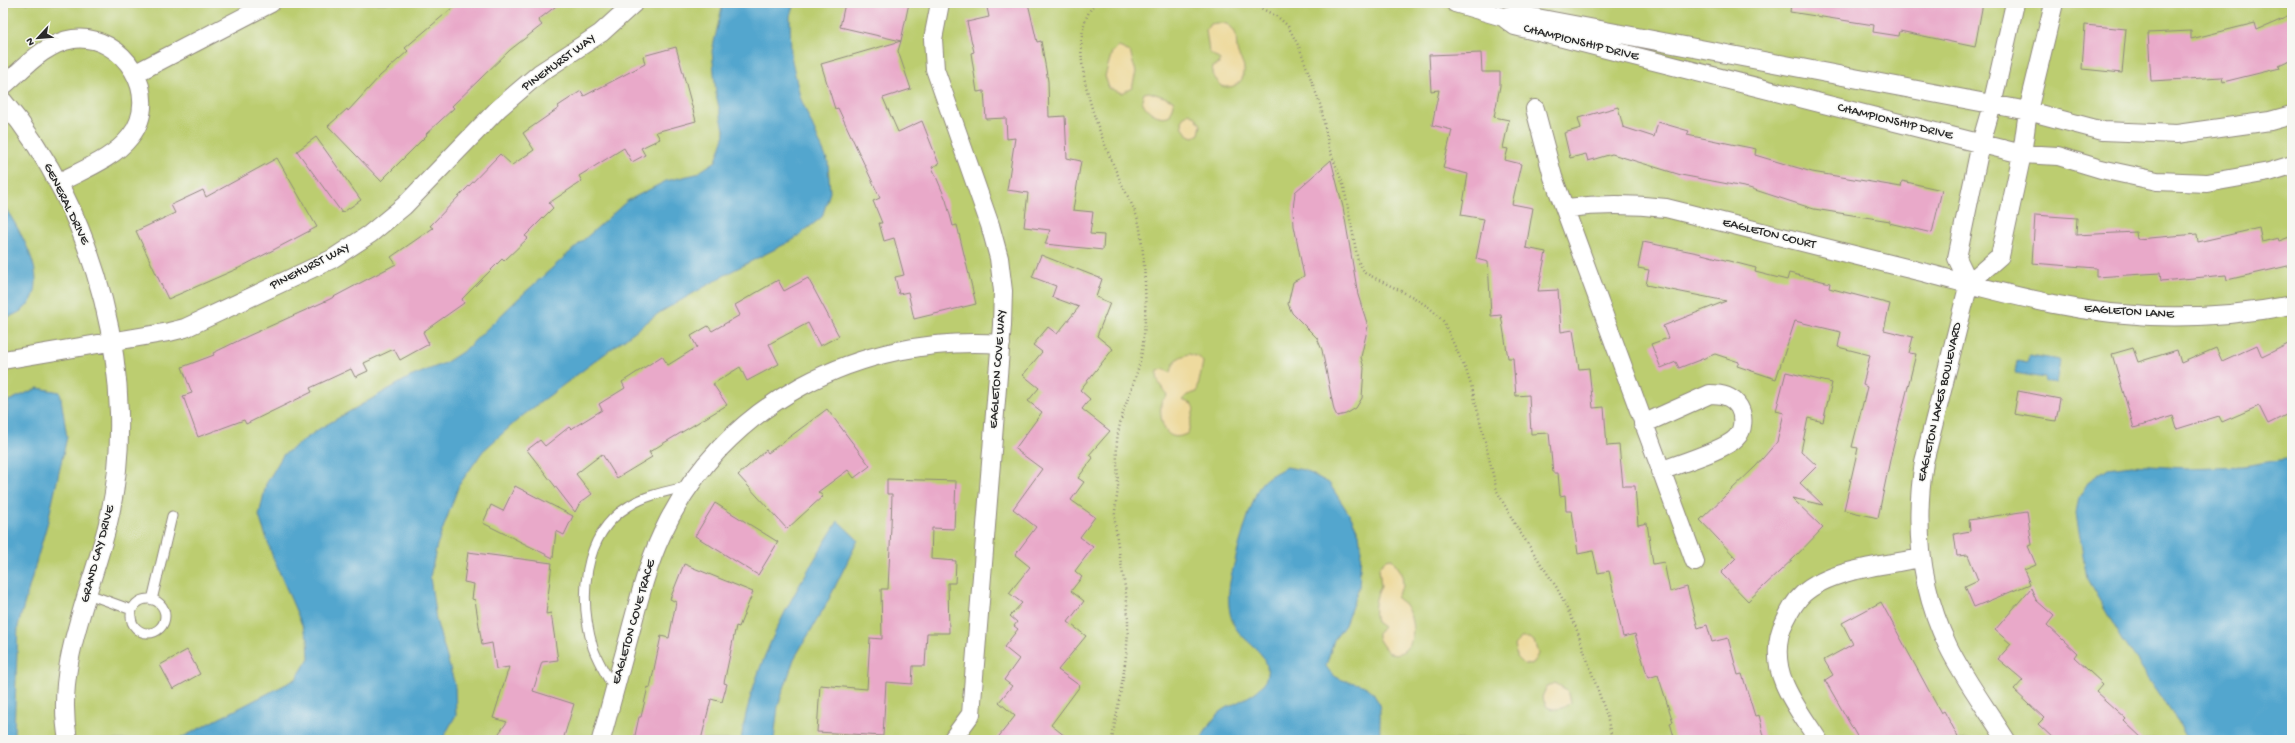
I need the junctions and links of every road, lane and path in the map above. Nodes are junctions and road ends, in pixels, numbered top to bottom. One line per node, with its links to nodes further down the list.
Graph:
1 (271, 3): 10 (street)
2 (634, 3): 24 (street, PINEHURST WAY)
3 (940, 3): 25 (street, EAGLETON COVE WAY)
4 (1095, 3): 40 (path)
5 (1251, 3): 41 (path)
6 (1455, 3): 9 (street, CHAMPIONSHIP DRIVE)
7 (2014, 3): 13 (street)
8 (2054, 3): 15 (street)
9 (1504, 18): 13 (street, CHAMPIONSHIP DRIVE); 17 (street, CHAMPIONSHIP DRIVE)
10 (136, 73): 11 (street); 20 (street)
11 (3, 86)
12 (3, 101): 20 (street, GENERAL DRIVE)
13 (1992, 105): 15 (street, CHAMPIONSHIP DRIVE); 17 (street)
14 (1535, 109): 21 (street)
15 (2028, 112): 16 (street, CHAMPIONSHIP DRIVE); 18 (street)
16 (2292, 115)
17 (1981, 143): 18 (street, CHAMPIONSHIP DRIVE); 22 (street)
18 (2022, 154): 19 (street, CHAMPIONSHIP DRIVE); 22 (street)
19 (2292, 165)
20 (58, 183): 24 (street, GENERAL DRIVE)
21 (1566, 208): 22 (street, EAGLETON COURT); 27 (street)
22 (1969, 283): 23 (street, EAGLETON LANE); 31 (street, EAGLETON LAKES BOULEVARD)
23 (2292, 305)
24 (112, 342): 26 (street, PINEHURST WAY); 33 (street, GRAND CAY DRIVE)
25 (1001, 344): 29 (street, EAGLETON COVE TRACE); 39 (street, EAGLETON COVE WAY)
26 (3, 360)
27 (1643, 424): 28 (street); 28 (street)
28 (1660, 471): 32 (street)
29 (690, 486): 36 (street, EAGLETON COVE TRACE); 36 (lane)
30 (172, 516): 34 (lane)
31 (1921, 558): 42 (street); 43 (street, EAGLETON LAKES BOULEVARD)
32 (1695, 562)
33 (88, 594): 35 (lane); 37 (street, GRAND CAY DRIVE)
34 (152, 600): 35 (lane); 35 (lane)
35 (132, 610)
36 (615, 690): 38 (street, EAGLETON COVE TRACE)
37 (68, 740)
38 (601, 740)
39 (952, 740)
40 (1112, 740)
41 (1612, 740)
42 (1818, 740)
43 (2006, 740)

